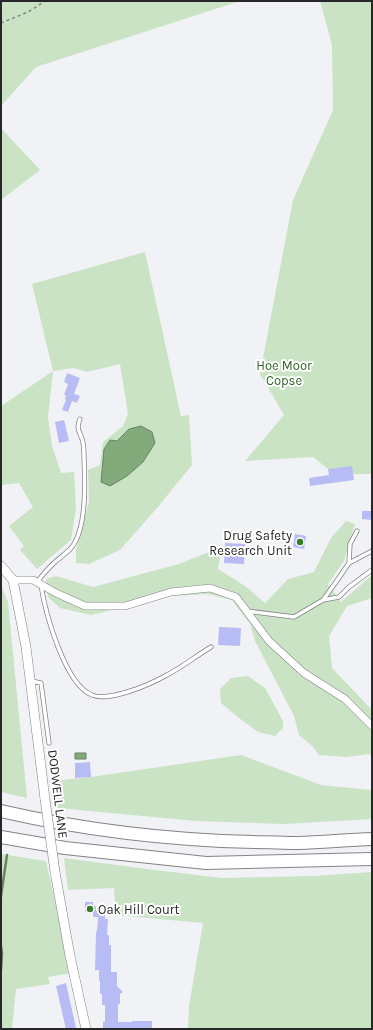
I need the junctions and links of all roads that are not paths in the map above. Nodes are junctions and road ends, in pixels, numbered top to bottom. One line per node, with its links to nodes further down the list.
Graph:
1 (80, 419): 8 (lane)
2 (357, 531): 4 (lane)
3 (372, 551): 4 (lane)
4 (349, 563): 9 (lane)
5 (1, 566): 7 (street, DODWELL LANE)
6 (372, 570): 9 (lane)
7 (13, 580): 8 (street); 12 (street, DODWELL LANE)
8 (39, 583): 10 (street); 11 (lane)
9 (323, 600): 10 (lane)
10 (246, 610): 13 (street)
11 (211, 647)
12 (30, 681): 14 (lane); 19 (street, DODWELL LANE, bridge)
13 (372, 726)
14 (49, 743)
15 (1, 811): 17 (highway)
16 (1, 837): 18 (highway)
17 (372, 839)
18 (372, 859)
19 (86, 1029)

